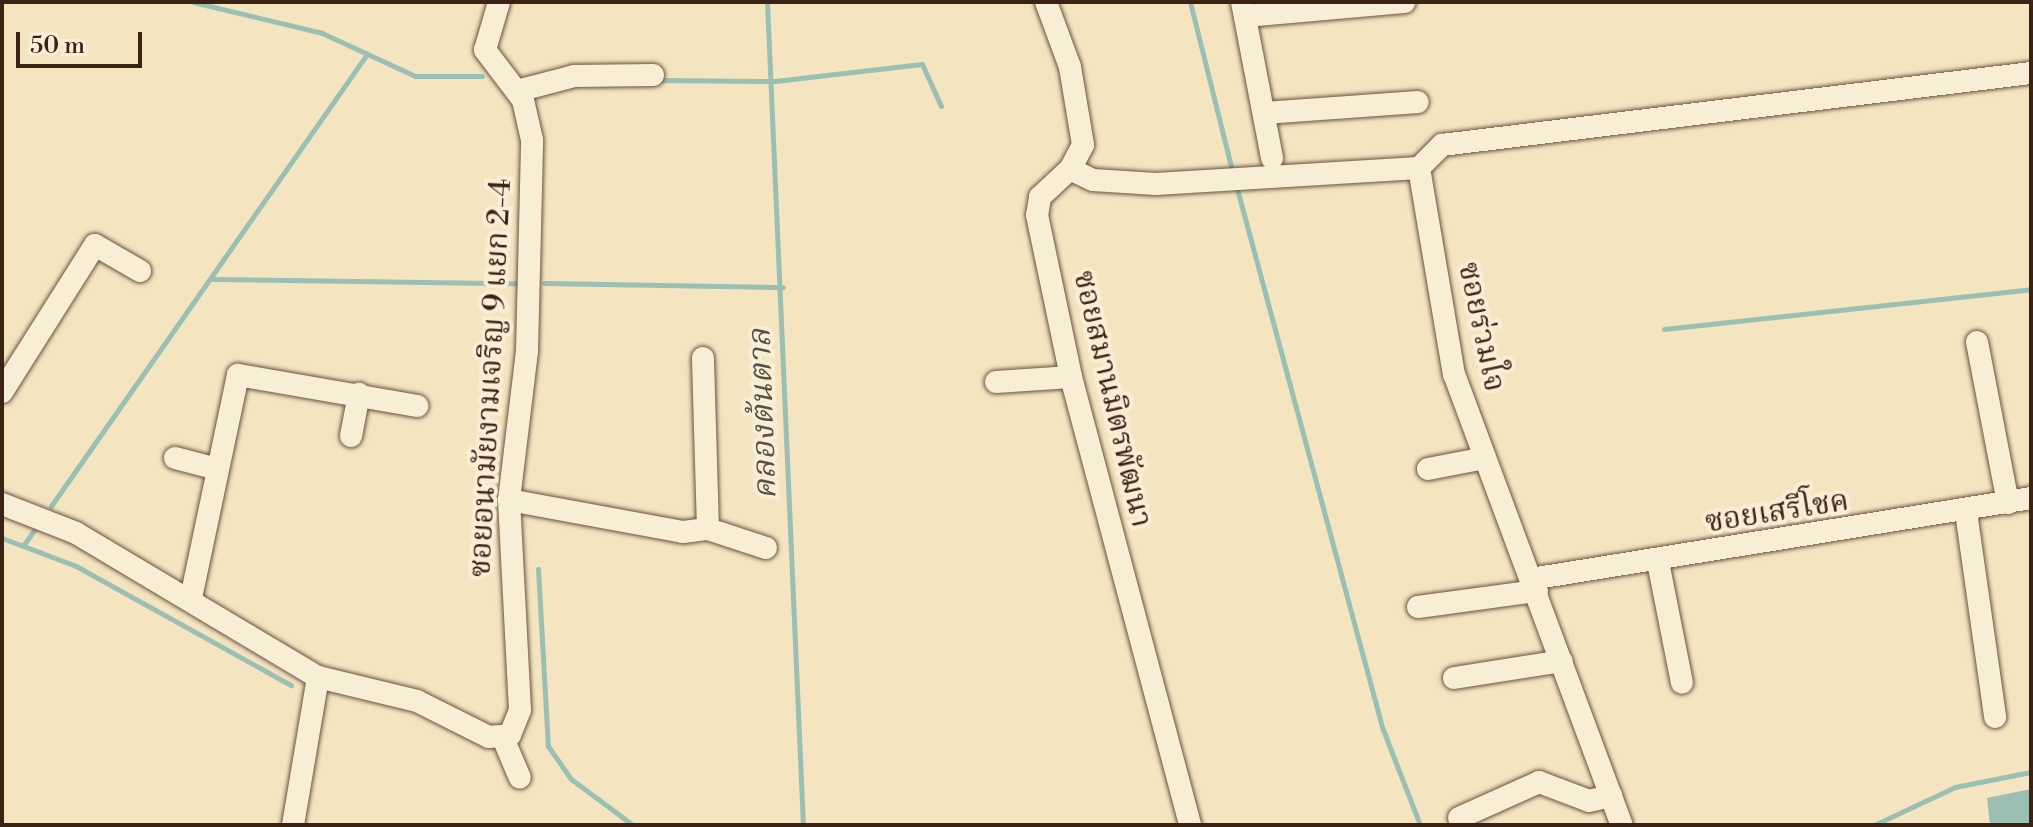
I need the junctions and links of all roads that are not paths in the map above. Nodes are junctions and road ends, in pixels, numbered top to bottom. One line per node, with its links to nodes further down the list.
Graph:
1 (499, 2): 7 (street, ซอยอนามัยงามเจริญ 9 แยก 2-4)
2 (1046, 2): 12 (street)
3 (1404, 2): 4 (street)
4 (1243, 9): 9 (street)
5 (2031, 73): 11 (street)
6 (653, 75): 7 (street)
7 (517, 91): 27 (street, ซอยอนามัยงามเจริญ 9 แยก 2-4)
8 (1418, 102): 9 (street)
9 (1265, 113): 10 (street)
10 (1272, 168): 11 (street); 12 (street)
11 (1419, 168): 23 (street, ซอยร่วมใจ)
12 (1070, 169): 16 (street, ซอยสมานมิตรพัฒนา)
13 (140, 271): 18 (street)
14 (1977, 342): 28 (street)
15 (703, 358): 31 (street)
16 (1071, 377): 17 (street); 47 (street, ซอยสมานมิตรพัฒนา)
17 (996, 382)
18 (2, 392)
19 (359, 394): 20 (street); 21 (street); 24 (street)
20 (417, 406)
21 (351, 436)
22 (175, 458): 24 (street)
23 (1485, 458): 25 (street); 34 (street, ซอยร่วมใจ)
24 (217, 469): 35 (street)
25 (1428, 469)
26 (2031, 498): 28 (street, ซอยเสรีโชค)
27 (509, 500): 31 (street); 42 (street, ซอยอนามัยงามเจริญ 9 แยก 2-4)
28 (2008, 503): 30 (street, ซอยเสรีโชค)
29 (2, 504): 35 (street)
30 (1966, 512): 33 (street, ซอยเสรีโชค); 41 (street)
31 (708, 529): 32 (street)
32 (766, 548)
33 (1658, 562): 34 (street, ซอยเสรีโชค); 40 (street)
34 (1534, 585): 36 (street, ซอยเสรีโชค); 37 (street, ซอยร่วมใจ)
35 (191, 598): 38 (street)
36 (1418, 607)
37 (1562, 661): 39 (street); 44 (street, ซอยร่วมใจ)
38 (318, 677): 42 (street); 46 (street)
39 (1454, 678)
40 (1682, 683)
41 (1995, 717)
42 (503, 738): 43 (street)
43 (520, 778)
44 (1611, 796): 45 (street); 48 (street, ซอยร่วมใจ)
45 (1459, 818)
46 (293, 825)
47 (1190, 825)
48 (1622, 825)

